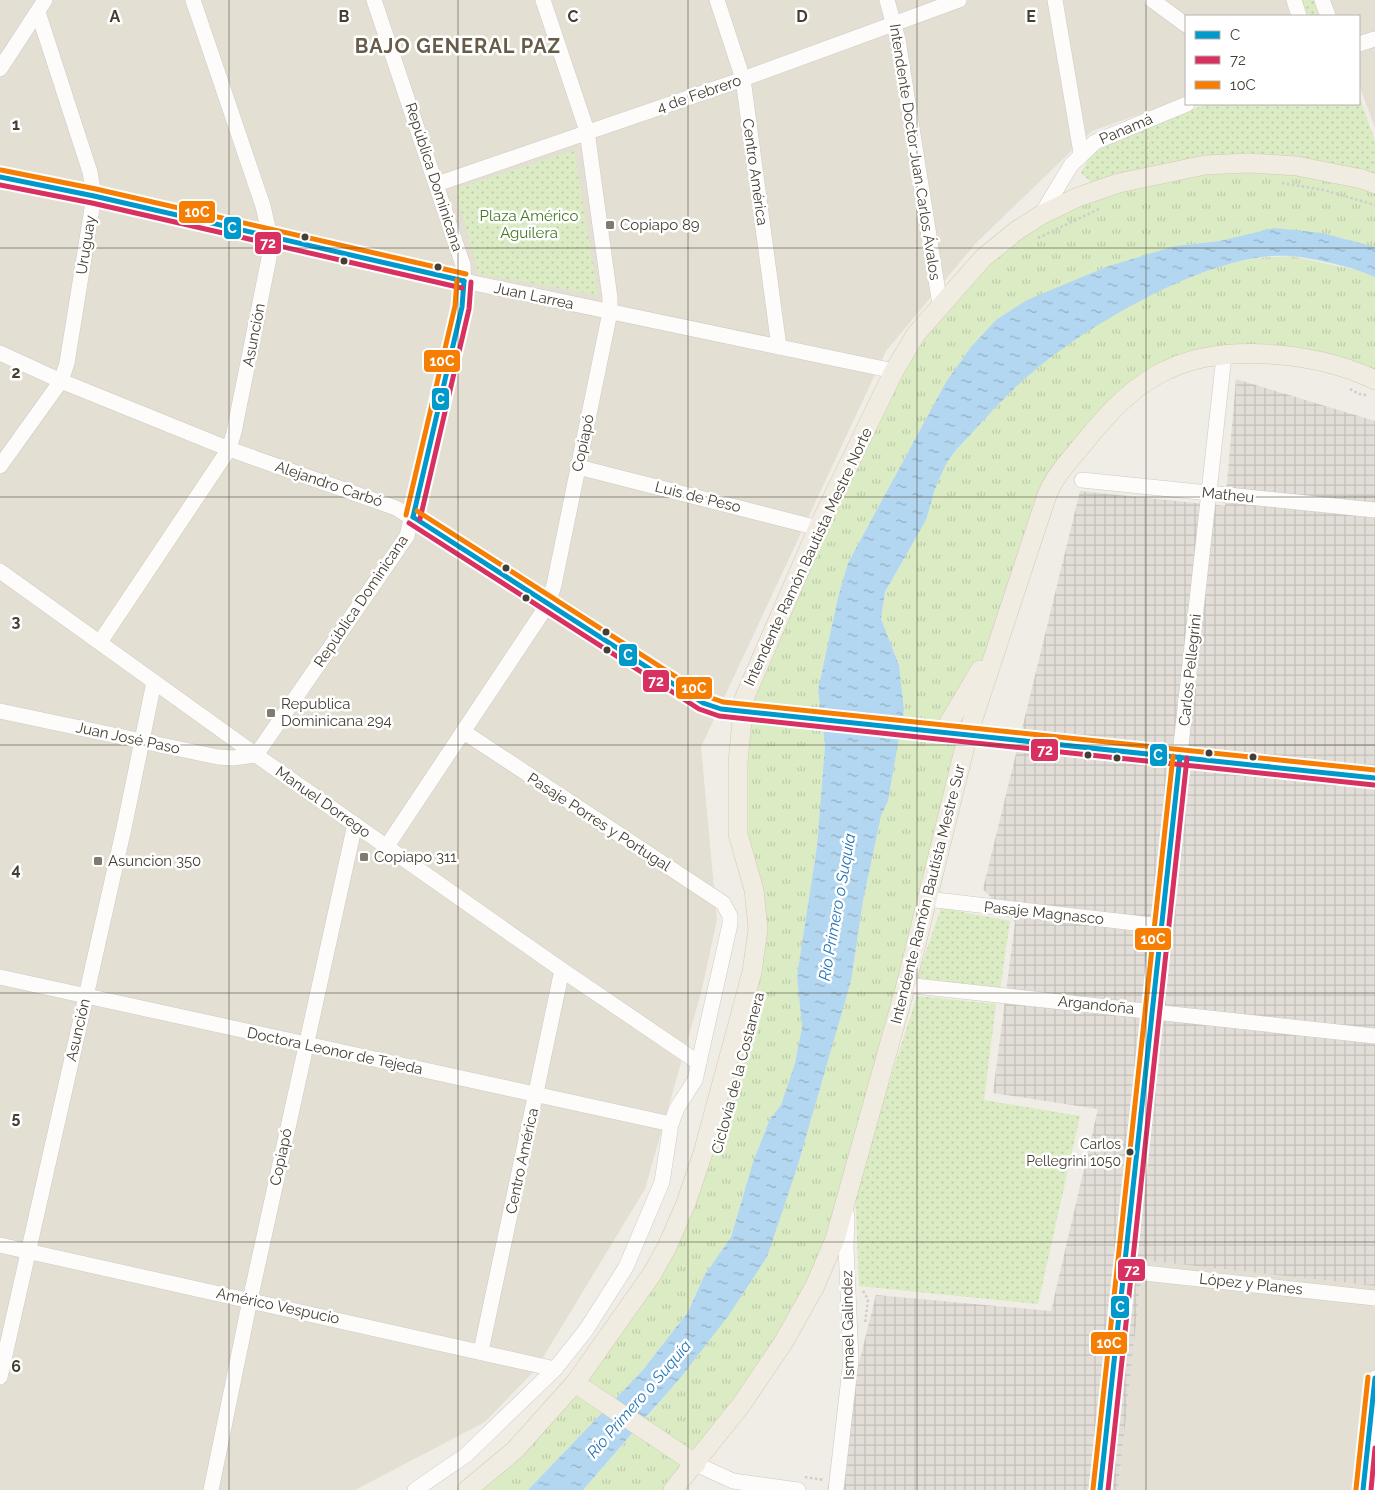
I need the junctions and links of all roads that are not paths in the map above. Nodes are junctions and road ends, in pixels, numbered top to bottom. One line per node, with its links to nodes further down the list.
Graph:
1 (193, 0): 28 (street, Asunción)
2 (374, 0): 24 (street, República Dominicana)
3 (543, 0): 21 (street, Copiapó)
4 (717, 0): 19 (street, Centro América)
5 (887, 0): 14 (street, Intendente Doctor Juan Carlos Ávalos)
6 (959, 0): 14 (street, 4 de Febrero)
7 (1056, 0): 22 (street)
8 (1152, 0): 15 (street)
9 (1294, 0): 12 (street)
10 (1322, 0): 13 (street)
11 (42, 6): 18 (street); 26 (street, Uruguay)
12 (1299, 15)
13 (1328, 15)
14 (894, 23): 19 (street, 4 de Febrero); 30 (street, Intendente Doctor Juan Carlos Ávalos)
15 (1185, 24)
16 (1375, 38): 17 (street)
17 (1360, 44)
18 (0, 69)
19 (743, 79): 21 (street, 4 de Febrero); 32 (street, Centro América)
20 (1185, 105): 22 (street, Panamá)
21 (587, 131): 24 (street, 4 de Febrero); 31 (street, Copiapó)
22 (1080, 153): 27 (street, Panamá)
23 (0, 177): 26 (street, Juan Larrea)
24 (437, 184): 29 (street, República Dominicana)
25 (1375, 184): 27 (main road, Intendente Ramón Bautista Mestre Norte)
26 (94, 196): 28 (street, Juan Larrea); 37 (street, Uruguay)
27 (1041, 215): 30 (main road, Intendente Ramón Bautista Mestre Norte)
28 (270, 236): 29 (street, Juan Larrea); 38 (street, Asunción)
29 (464, 281): 31 (street, Juan Larrea); 44 (street, República Dominicana)
30 (940, 305): 35 (main road, Intendente Ramón Bautista Mestre Norte)
31 (610, 312): 32 (street, Juan Larrea); 40 (street, Copiapó)
32 (779, 347): 35 (street, Juan Larrea)
33 (0, 353): 37 (street, Alejandro Carbó)
34 (1224, 356): 36 (main road, Intendente Ramón Bautista Mestre Sur); 42 (street, Carlos Pellegrini); 48 (main road, Intendente Ramón Bautista Mestre Sur)
35 (894, 371): 45 (main road, Intendente Ramón Bautista Mestre Norte)
36 (1375, 380)
37 (61, 381): 38 (street, Alejandro Carbó); 39 (street, Uruguay)
38 (229, 449): 44 (street, Alejandro Carbó); 49 (street, Asunción)
39 (0, 466)
40 (578, 467): 45 (street, Luis de Peso); 47 (street, Copiapó)
41 (1082, 480): 42 (street, Matheu)
42 (1210, 493): 43 (street, Matheu); 58 (street, Carlos Pellegrini)
43 (1375, 510)
44 (413, 517): 47 (street, Alejandro Carbó); 57 (street, República Dominicana)
45 (818, 528): 52 (main road, Intendente Ramón Bautista Mestre Norte)
46 (0, 571): 49 (street, Manuel Dorrego)
47 (548, 604): 52 (street, Alejandro Carbó); 53 (street, Copiapó)
48 (999, 638): 54 (main road); 55 (main road, Intendente Ramón Bautista Mestre Sur)
49 (100, 642): 50 (street, Manuel Dorrego)
50 (154, 682): 56 (street, Asunción); 57 (street, Manuel Dorrego)
51 (0, 711): 56 (street, Juan José Paso)
52 (741, 712): 54 (street, Alejandro Carbó); 84 (main road, Intendente Ramón Bautista Mestre Norte)
53 (464, 732): 61 (street, Copiapó); 71 (street, Pasaje Porres y Portugal)
54 (944, 732): 55 (street, Alejandro Carbó)
55 (968, 734): 58 (street, Alejandro Carbó); 62 (main road, Intendente Ramón Bautista Mestre Sur)
56 (142, 742): 57 (street, Juan José Paso); 67 (street, Asunción)
57 (256, 755): 60 (street, Manuel Dorrego)
58 (1180, 756): 59 (street, Alejandro Carbó); 63 (street, Carlos Pellegrini)
59 (1375, 778)
60 (355, 824): 61 (street, Manuel Dorrego); 70 (street, Copiapó)
61 (387, 846): 64 (street, Manuel Dorrego)
62 (927, 899): 63 (street, Pasaje Magnasco); 66 (main road, Intendente Ramón Bautista Mestre Sur)
63 (1161, 926): 68 (street, Carlos Pellegrini)
64 (562, 970): 71 (street, Manuel Dorrego); 72 (street, Centro América)
65 (0, 977): 67 (street, Doctora Leonor de Tejeda)
66 (906, 985): 68 (street, Argandoña); 74 (main road, Intendente Ramón Bautista Mestre Sur)
67 (86, 996): 70 (street, Doctora Leonor de Tejeda); 76 (street, Asunción)
68 (1153, 1012): 69 (street, Argandoña); 77 (street, Carlos Pellegrini)
69 (1375, 1036)
70 (306, 1044): 72 (street, Doctora Leonor de Tejeda); 79 (street, Copiapó)
71 (699, 1063): 73 (street)
72 (536, 1096): 73 (street, Doctora Leonor de Tejeda); 80 (street, Centro América)
73 (671, 1124): 81 (street)
74 (850, 1190): 85 (main road, Intendente Ramón Bautista Mestre Sur); 91 (street, Ismael Galíndez)
75 (0, 1246): 76 (street, Américo Vespucio)
76 (28, 1252): 79 (street, Américo Vespucio); 82 (street, Asunción)
77 (1126, 1271): 78 (street, López y Planes); 92 (street, Carlos Pellegrini)
78 (1375, 1298)
79 (250, 1300): 80 (street, Américo Vespucio); 86 (street, Copiapó)
80 (481, 1351): 81 (street, Américo Vespucio)
81 (556, 1369): 87 (street)
82 (0, 1377)
83 (1375, 1378): 93 (street)
84 (575, 1383): 85 (main road); 88 (main road, Intendente Ramón Bautista Mestre Norte)
85 (689, 1460): 89 (main road, Intendente Ramón Bautista Mestre Sur); 90 (street)
86 (211, 1490)
87 (416, 1490)
88 (467, 1490)
89 (674, 1490)
90 (798, 1490)
91 (836, 1490)
92 (1100, 1490)
93 (1363, 1490)

